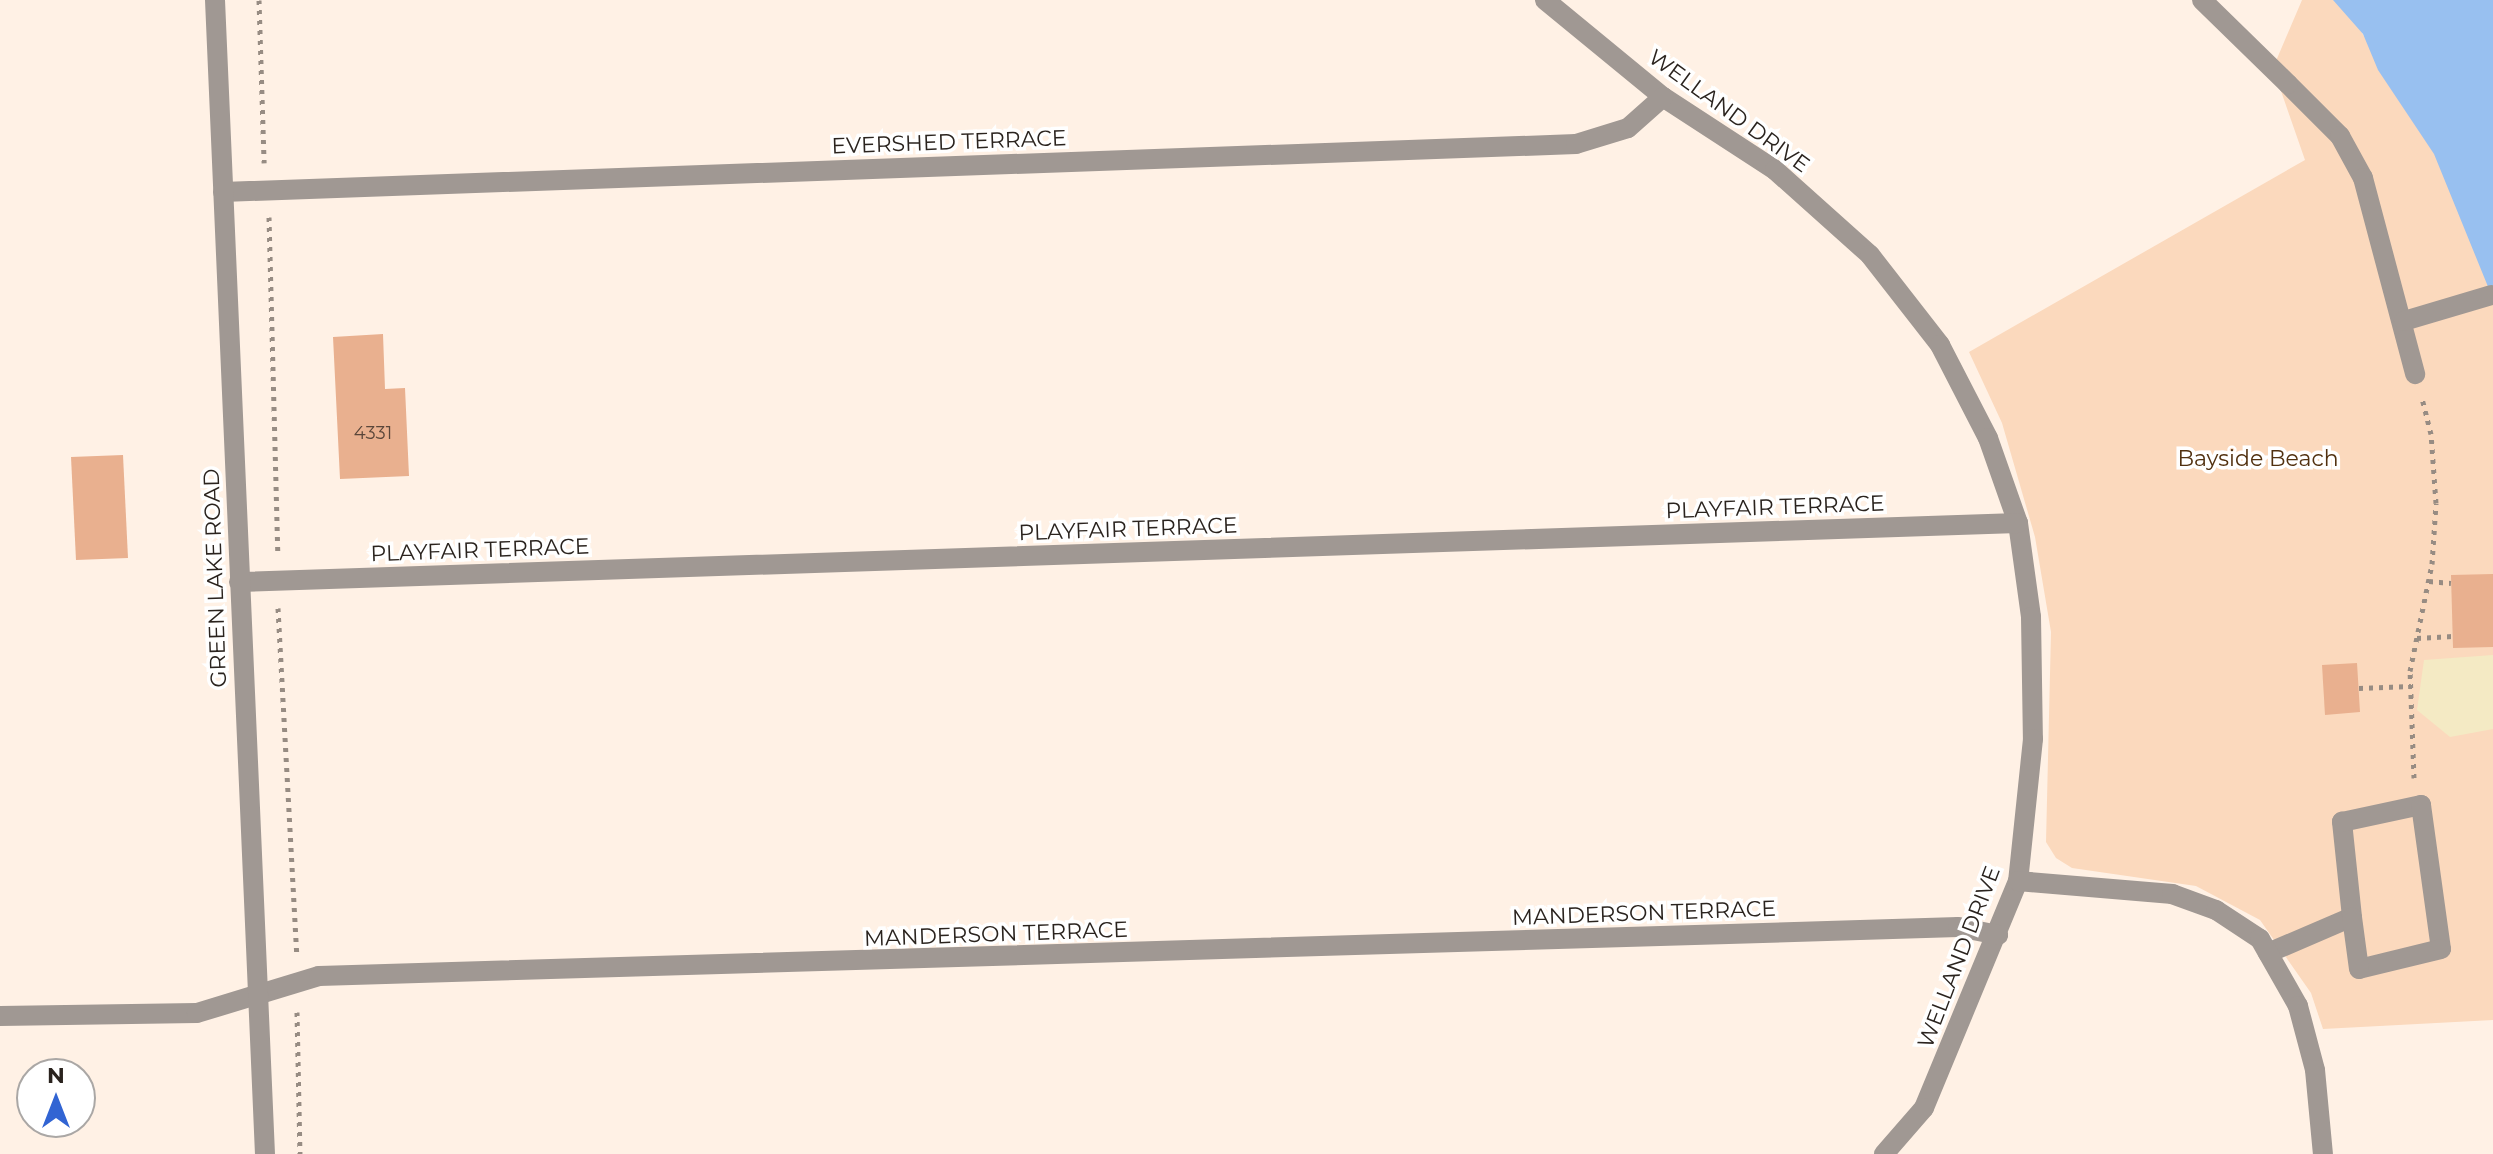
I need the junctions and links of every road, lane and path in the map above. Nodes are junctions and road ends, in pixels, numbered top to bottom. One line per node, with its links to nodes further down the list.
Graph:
1 (215, 0): 7 (street, GREEN LAKE ROAD)
2 (259, 0): 6 (path)
3 (1545, 0): 5 (street, WELLAND DRIVE)
4 (2202, 0): 9 (street)
5 (1663, 97): 6 (street, EVERSHED TERRACE); 11 (street, WELLAND DRIVE)
6 (267, 191): 7 (street, EVERSHED TERRACE); 12 (path)
7 (223, 192): 14 (street, GREEN LAKE ROAD)
8 (2491, 295): 9 (street)
9 (2404, 321): 10 (street)
10 (2415, 374): 13 (path)
11 (2018, 523): 12 (street, PLAYFAIR TERRACE); 21 (street, WELLAND DRIVE)
12 (278, 581): 14 (street, PLAYFAIR TERRACE); 25 (path)
13 (2429, 581): 15 (path); 17 (path)
14 (239, 582): 26 (street, GREEN LAKE ROAD)
15 (2451, 583)
16 (2453, 636): 17 (path)
17 (2417, 638): 18 (path)
18 (2411, 686): 19 (path); 20 (path)
19 (2359, 688)
20 (2415, 807): 22 (street); 22 (street)
21 (2018, 881): 23 (street, WELLAND DRIVE); 24 (street)
22 (2352, 917): 24 (street)
23 (1998, 935): 25 (street, MANDERSON TERRACE); 30 (street, WELLAND DRIVE)
24 (2268, 953): 31 (street)
25 (296, 981): 26 (street, MANDERSON TERRACE); 29 (path)
26 (257, 996): 27 (street, MANDERSON TERRACE); 28 (street, GREEN LAKE ROAD)
27 (0, 1016)
28 (265, 1154)
29 (300, 1154)
30 (1884, 1154)
31 (2323, 1154)

